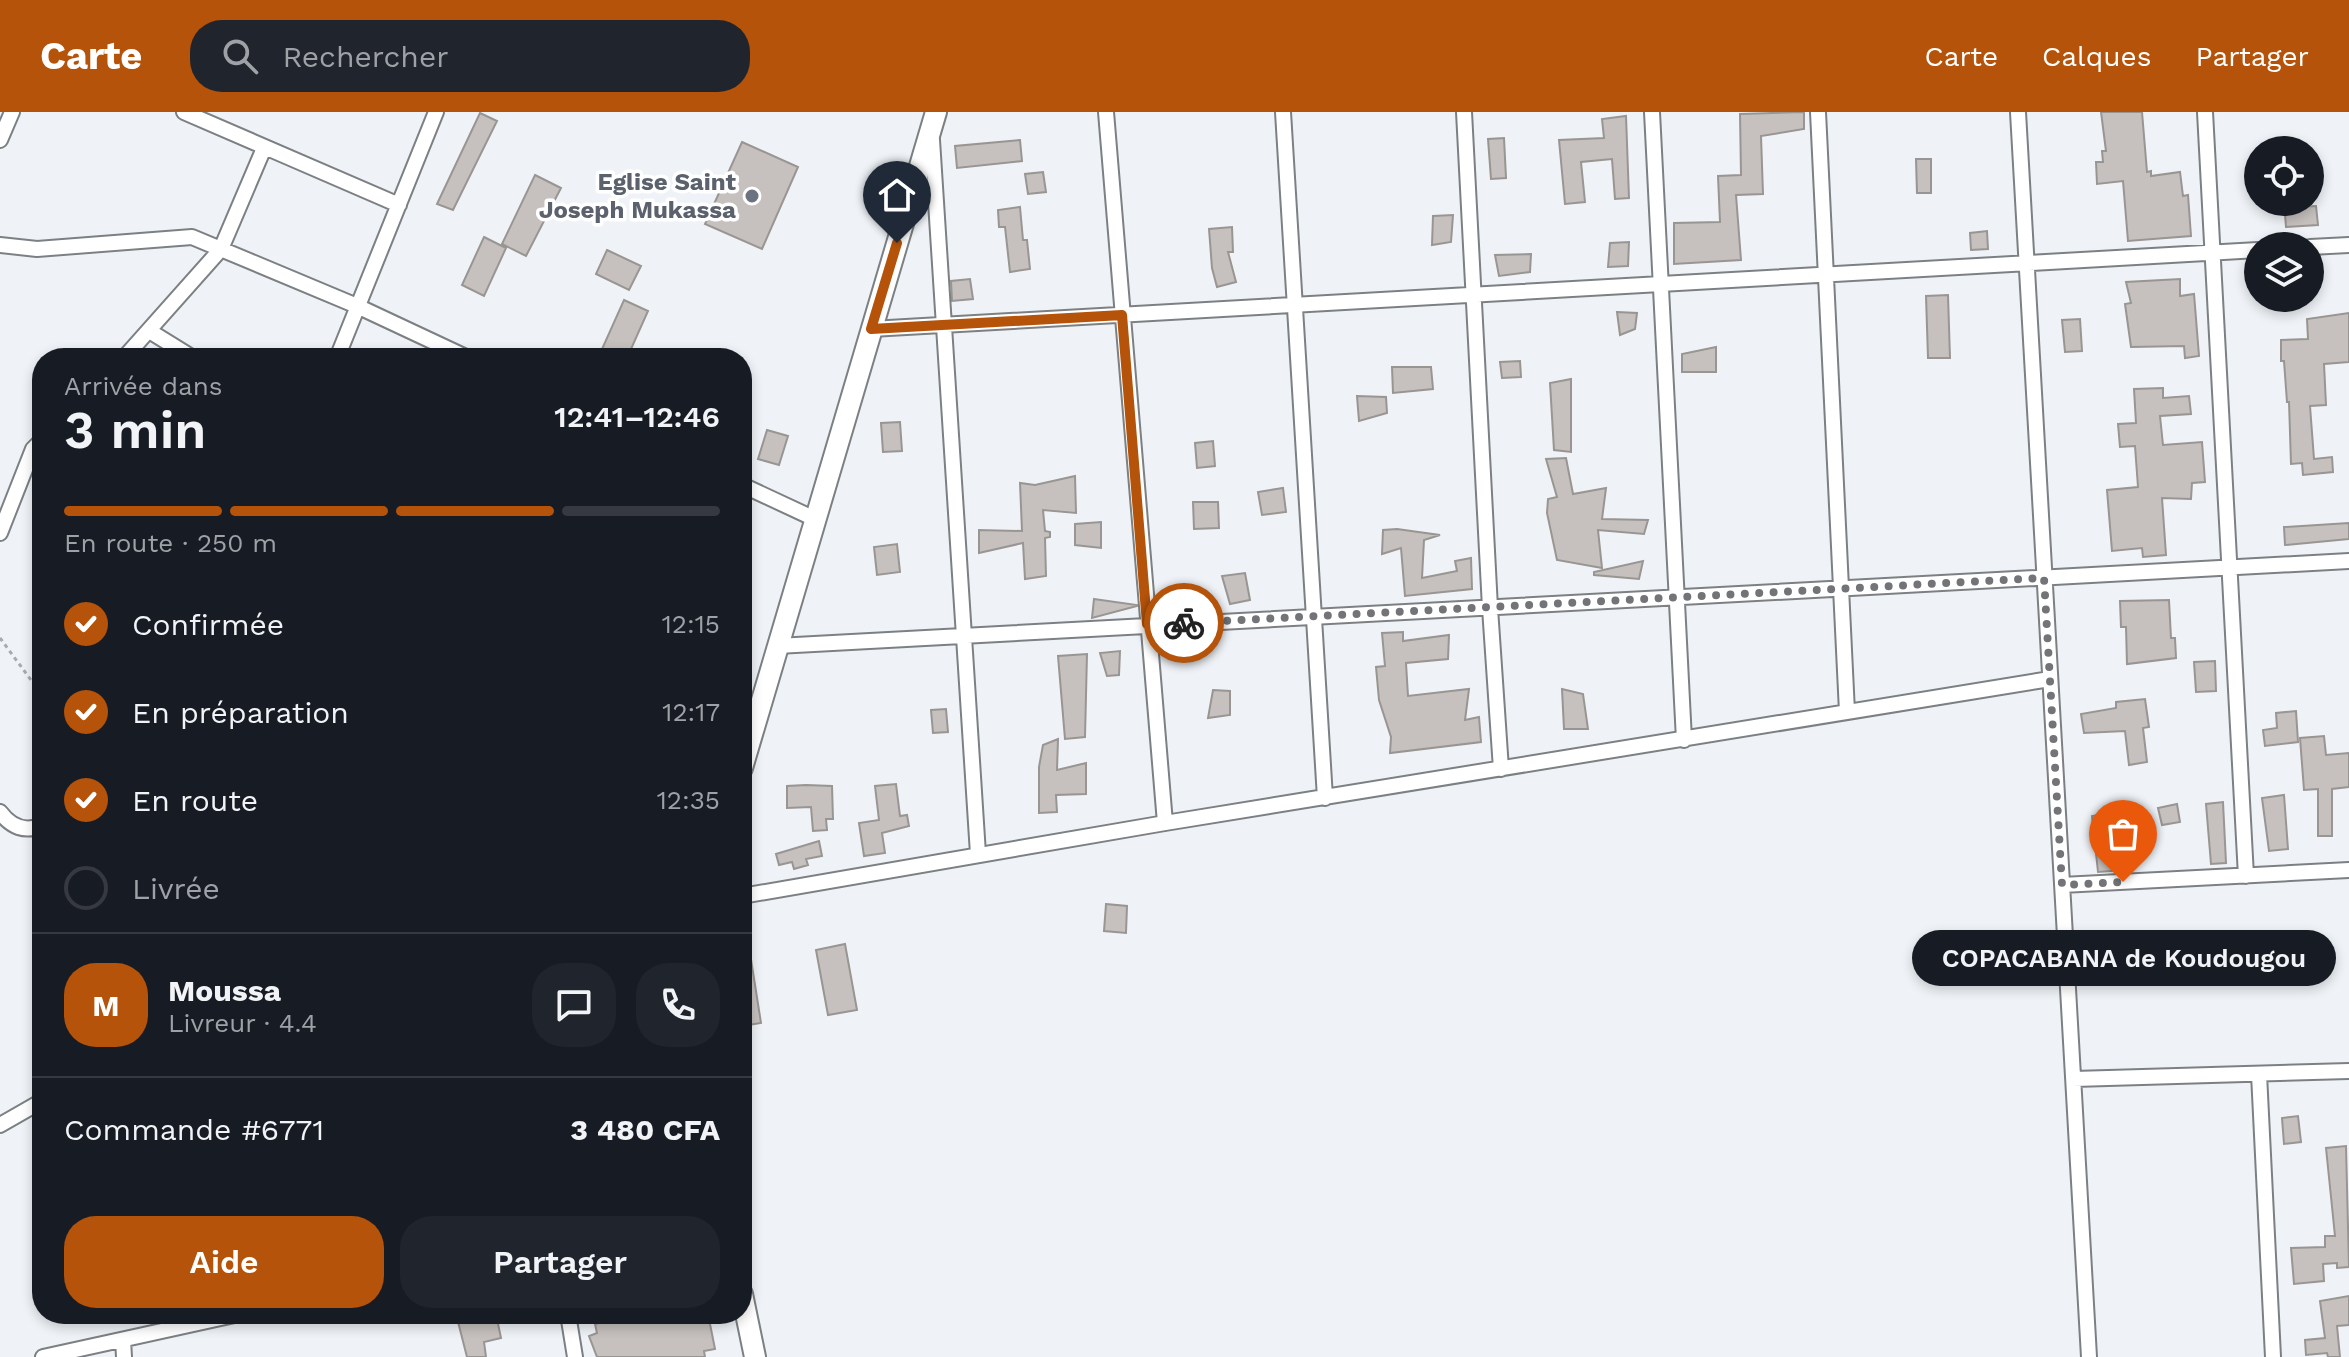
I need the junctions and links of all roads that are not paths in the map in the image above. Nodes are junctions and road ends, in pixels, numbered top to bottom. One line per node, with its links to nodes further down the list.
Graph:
1 (12, 112): 12 (street)
2 (184, 112): 13 (street)
3 (436, 112): 14 (street)
4 (1106, 112): 27 (street)
5 (1283, 112): 25 (street)
6 (1464, 112): 24 (street)
7 (1652, 112): 23 (street)
8 (1818, 112): 22 (street)
9 (2018, 112): 21 (street)
10 (2205, 112): 20 (street)
11 (933, 120): 28 (street); 29 (street)
12 (0, 140)
13 (264, 148): 14 (street); 18 (street)
14 (399, 205): 26 (street)
15 (0, 245): 18 (street)
16 (2349, 245): 17 (street)
17 (2324, 246)
18 (221, 249): 26 (street); 30 (street)
19 (2244, 251): 20 (street)
20 (2212, 253): 21 (street); 40 (street)
21 (2026, 263): 22 (street); 41 (street)
22 (1826, 275): 23 (street); 42 (street)
23 (1662, 284): 24 (street); 43 (street)
24 (1474, 295): 25 (street); 44 (street)
25 (1296, 305): 27 (street); 45 (street)
26 (357, 306): 33 (street); 34 (street)
27 (1122, 315): 28 (street); 46 (street)
28 (943, 325): 29 (street); 47 (street)
29 (871, 329): 37 (street)
30 (151, 332): 31 (street); 32 (street)
31 (134, 348)
32 (177, 348)
33 (341, 348)
34 (447, 348)
35 (32, 452): 38 (street)
36 (752, 490): 37 (street)
37 (815, 519): 48 (street)
38 (0, 533)
39 (2349, 561): 40 (street)
40 (2228, 568): 41 (street); 60 (street)
41 (2044, 578): 42 (street); 49 (street)
42 (1843, 589): 43 (street); 50 (street)
43 (1678, 598): 44 (street); 52 (street)
44 (1490, 608): 45 (street); 53 (street)
45 (1316, 618): 46 (street); 54 (street)
46 (1147, 624): 47 (street); 56 (street)
47 (962, 636): 48 (street); 58 (street)
48 (777, 646): 51 (street)
49 (2050, 679): 50 (street); 61 (street)
50 (1847, 712): 52 (street)
51 (752, 733)
52 (1684, 740): 53 (street)
53 (1501, 769): 54 (street)
54 (1325, 798): 56 (street)
55 (0, 812): 57 (street)
56 (1165, 823): 58 (street)
57 (32, 827)
58 (978, 854): 62 (street)
59 (2349, 870): 60 (street)
60 (2246, 876): 61 (street)
61 (2062, 885): 65 (street)
62 (752, 894)
63 (2349, 1071): 64 (street)
64 (2259, 1074): 65 (street); 77 (street)
65 (2074, 1079): 76 (street)
66 (32, 1107): 67 (street)
67 (0, 1125)
68 (194, 1324): 71 (street)
69 (570, 1324): 74 (street)
70 (748, 1324): 75 (street)
71 (123, 1340): 72 (street); 73 (street)
72 (43, 1357)
73 (124, 1357)
74 (575, 1357)
75 (755, 1357)
76 (2089, 1357)
77 (2273, 1357)

